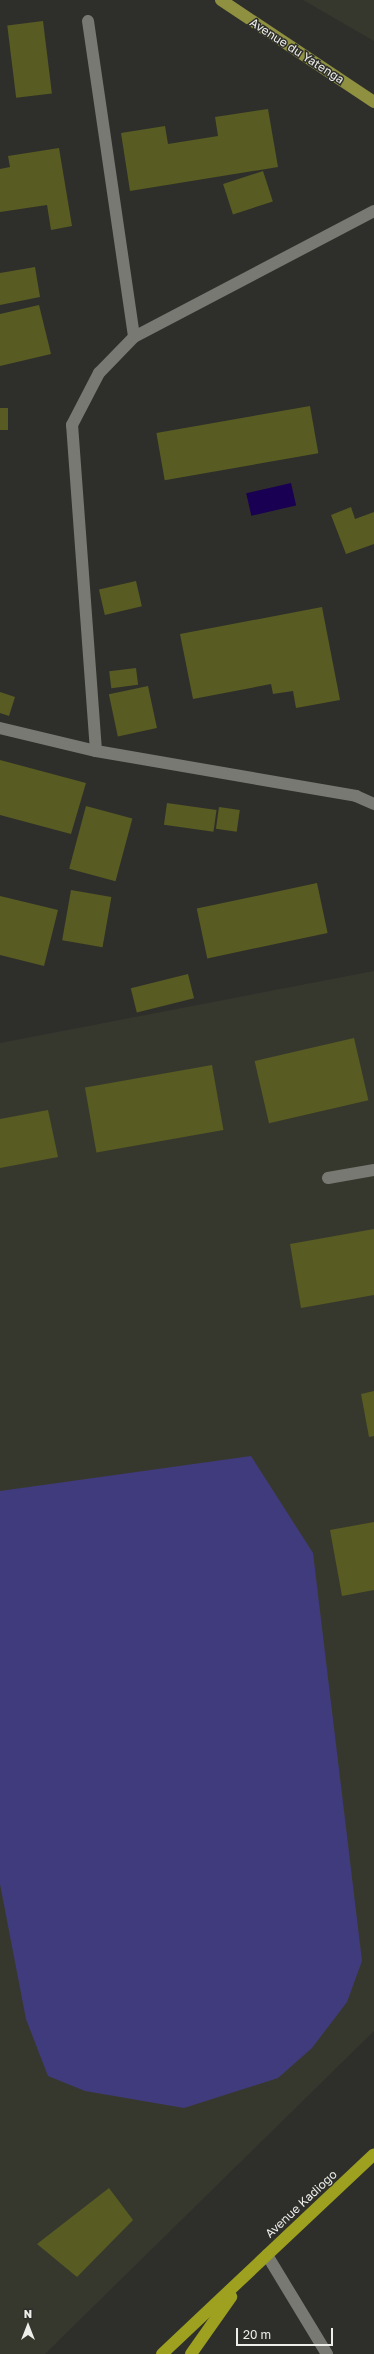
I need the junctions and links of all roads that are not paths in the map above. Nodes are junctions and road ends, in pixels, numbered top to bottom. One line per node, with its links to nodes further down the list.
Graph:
1 (221, 0): 3 (main road, Avenue du Yatenga)
2 (88, 21): 5 (street)
3 (374, 102)
4 (374, 211): 5 (street)
5 (134, 336): 7 (street)
6 (0, 728): 7 (street)
7 (96, 751): 8 (street)
8 (374, 804)
9 (374, 1170): 10 (street)
10 (328, 1178)
11 (374, 2154): 12 (highway, Avenue Kadiogo)
12 (267, 2255): 13 (highway, Avenue Kadiogo); 16 (street)
13 (247, 2275): 14 (highway, Avenue Kadiogo); 15 (highway, Avenue Kadiogo)
14 (162, 2354)
15 (190, 2354)
16 (327, 2354)

